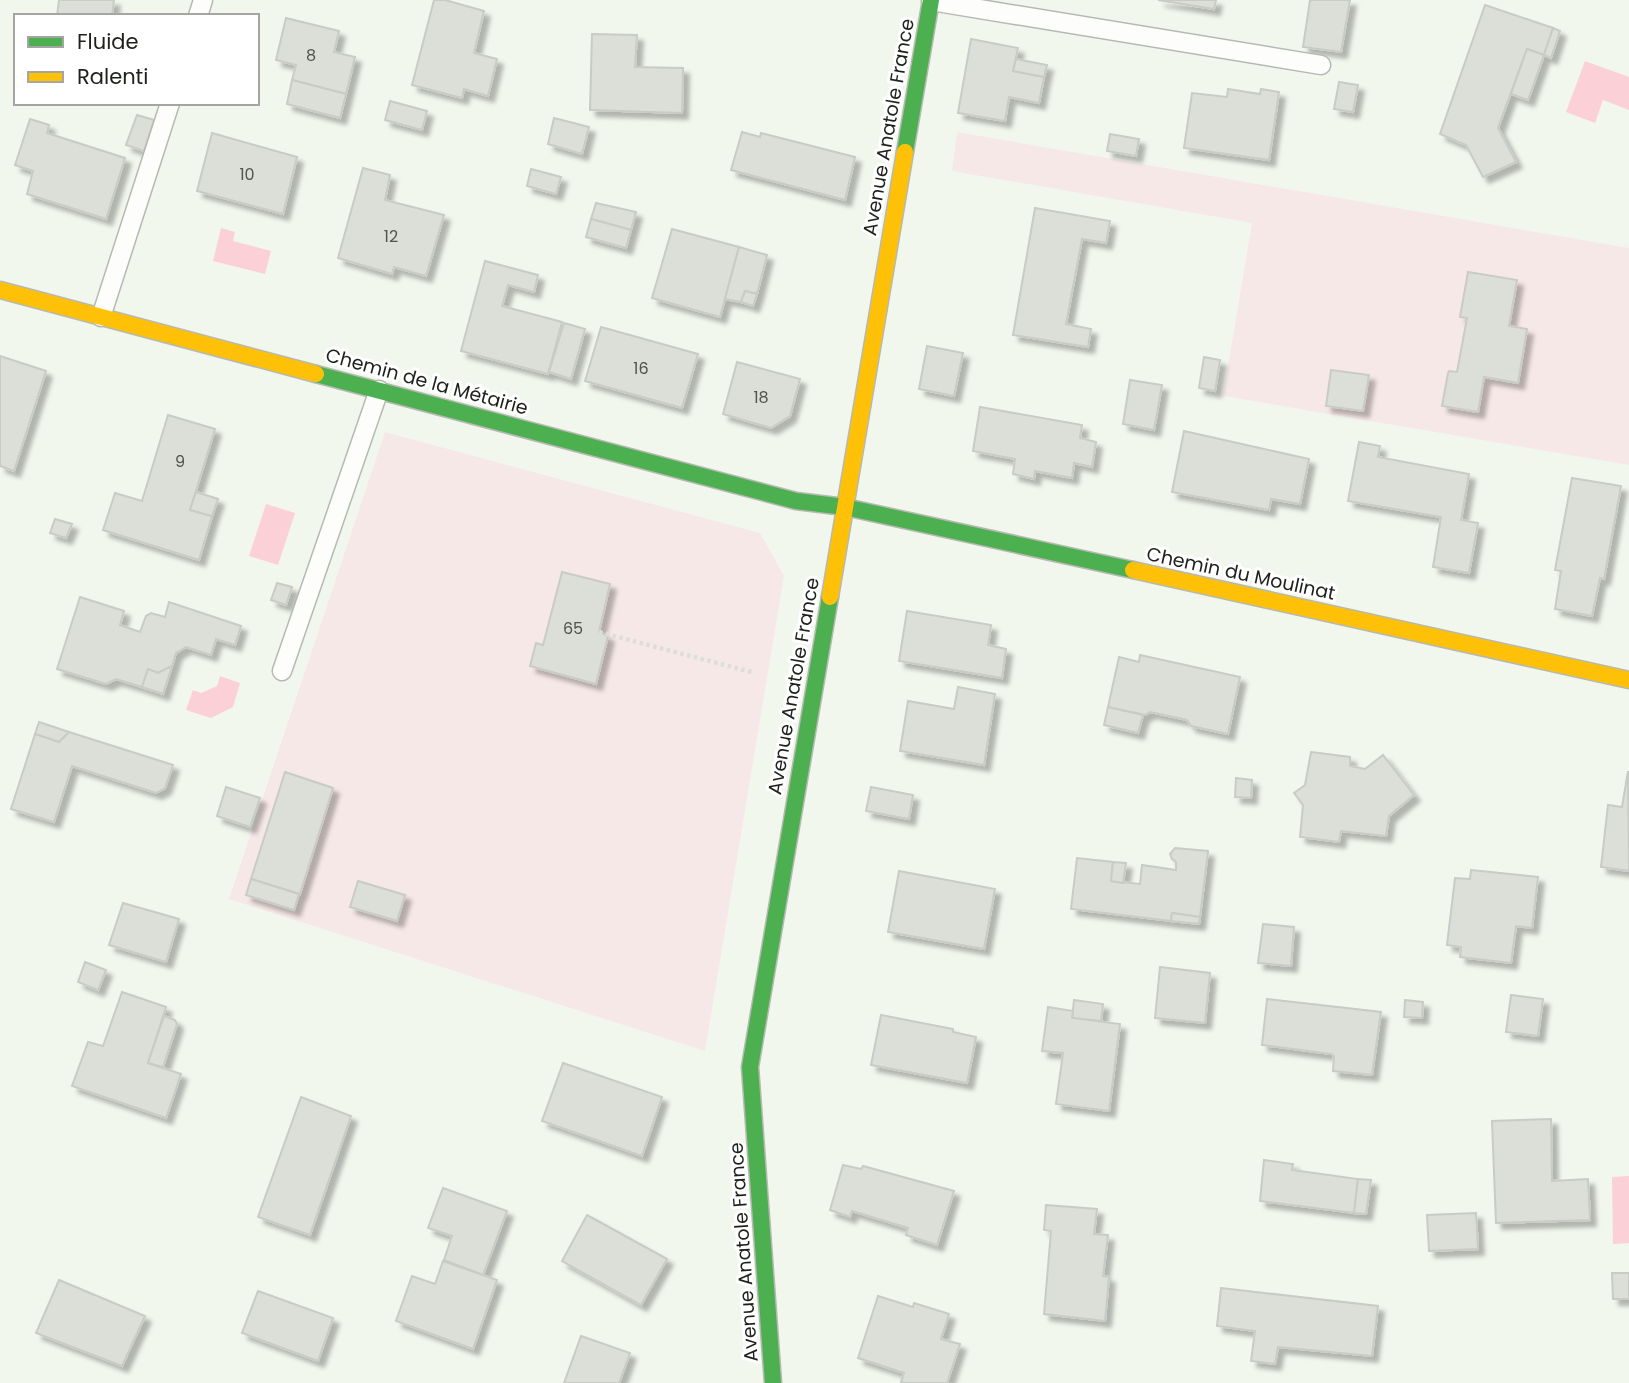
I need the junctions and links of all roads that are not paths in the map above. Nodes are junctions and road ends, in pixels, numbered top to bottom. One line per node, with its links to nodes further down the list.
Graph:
1 (931, 1): 2 (lane); 7 (street, Avenue Anatole France)
2 (1321, 65)
3 (169, 105): 5 (lane)
4 (0, 290): 5 (street, Chemin de la Métairie)
5 (101, 317): 6 (street, Chemin de la Métairie)
6 (379, 390): 7 (street, Chemin de la Métairie); 8 (lane)
7 (845, 507): 9 (street, Chemin du Moulinat); 10 (street, Avenue Anatole France)
8 (282, 671)
9 (1629, 680)
10 (774, 1383)

